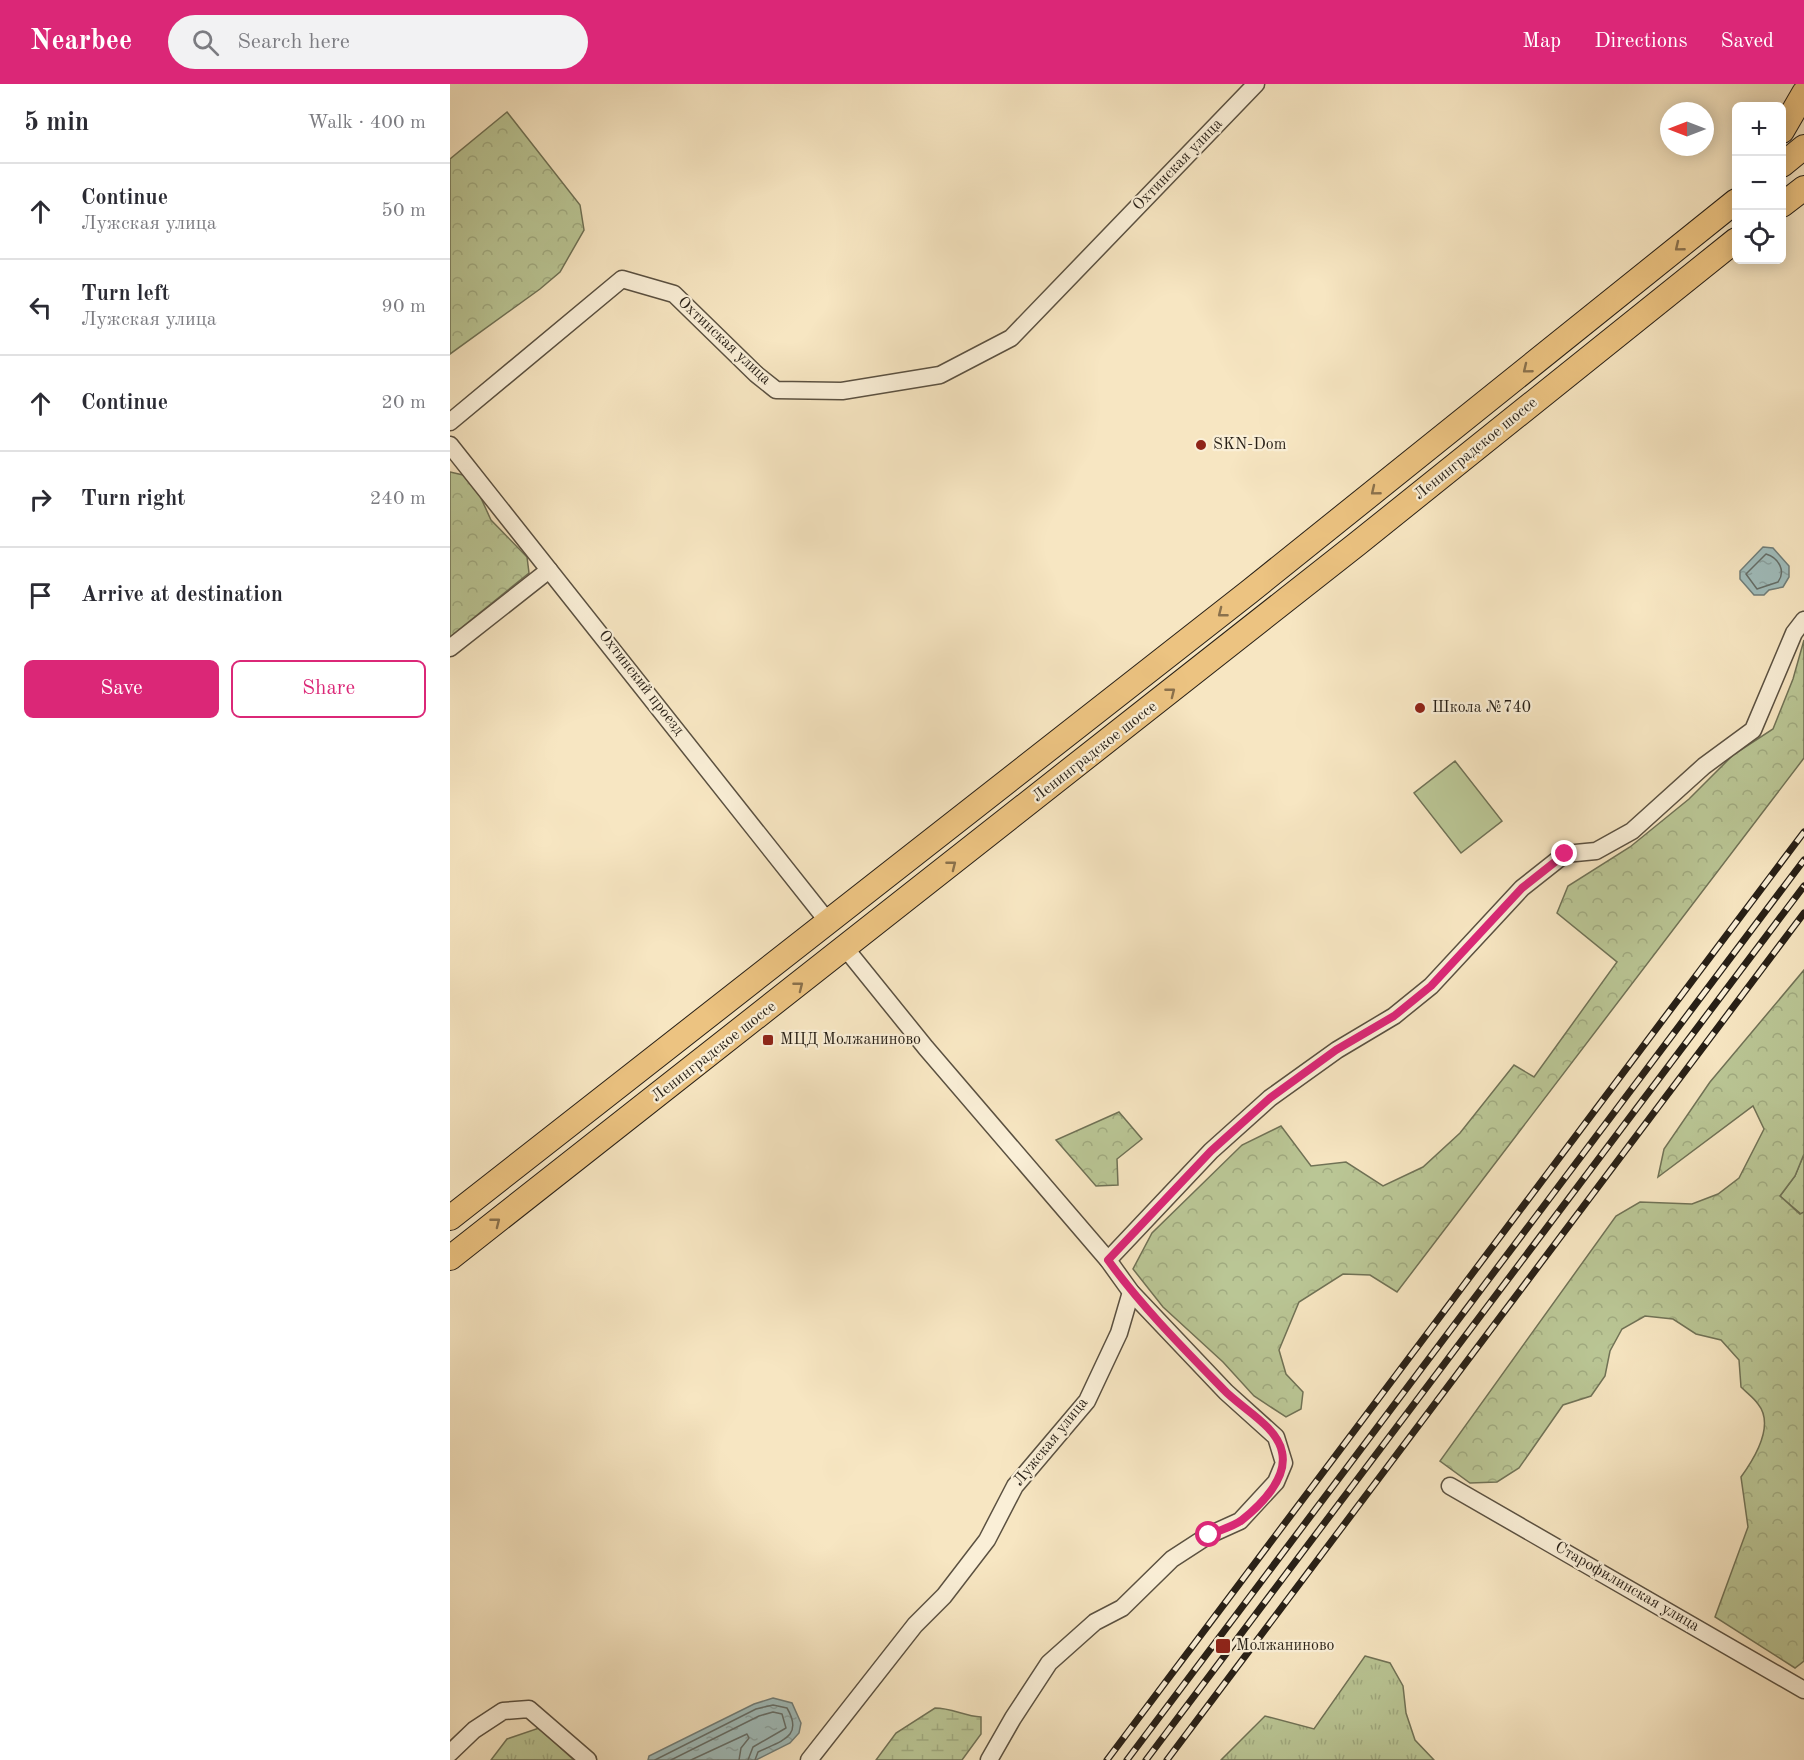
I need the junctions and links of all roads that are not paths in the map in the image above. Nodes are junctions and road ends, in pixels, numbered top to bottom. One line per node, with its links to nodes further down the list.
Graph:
1 (1256, 84): 10 (street, Охтинская улица)
2 (1804, 93): 3 (highway)
3 (1786, 124)
4 (1804, 147): 5 (highway)
5 (1786, 162)
6 (1804, 188): 7 (highway)
7 (1786, 202)
8 (1732, 203): 15 (highway, Ленинградское шоссе, one-way to 15)
9 (1732, 244): 16 (highway, Ленинградское шоссе, one-way to 9)
10 (450, 422)
11 (450, 445): 12 (street, Охтинский проезд)
12 (549, 570): 14 (street); 15 (street, Охтинский проезд)
13 (1804, 620): 19 (street)
14 (450, 648)
15 (829, 923): 17 (highway, Ленинградское шоссе)
16 (846, 949): 18 (highway, Ленинградское шоссе, one-way to 16); 19 (street)
17 (450, 1218)
18 (450, 1258)
19 (1108, 1260): 20 (street)
20 (1131, 1292): 25 (street, Лужская улица); 26 (street)
21 (1450, 1486): 22 (street, Старофилинская улица)
22 (1804, 1689)
23 (450, 1753): 24 (street)
24 (588, 1760)
25 (808, 1760)
26 (990, 1760)

